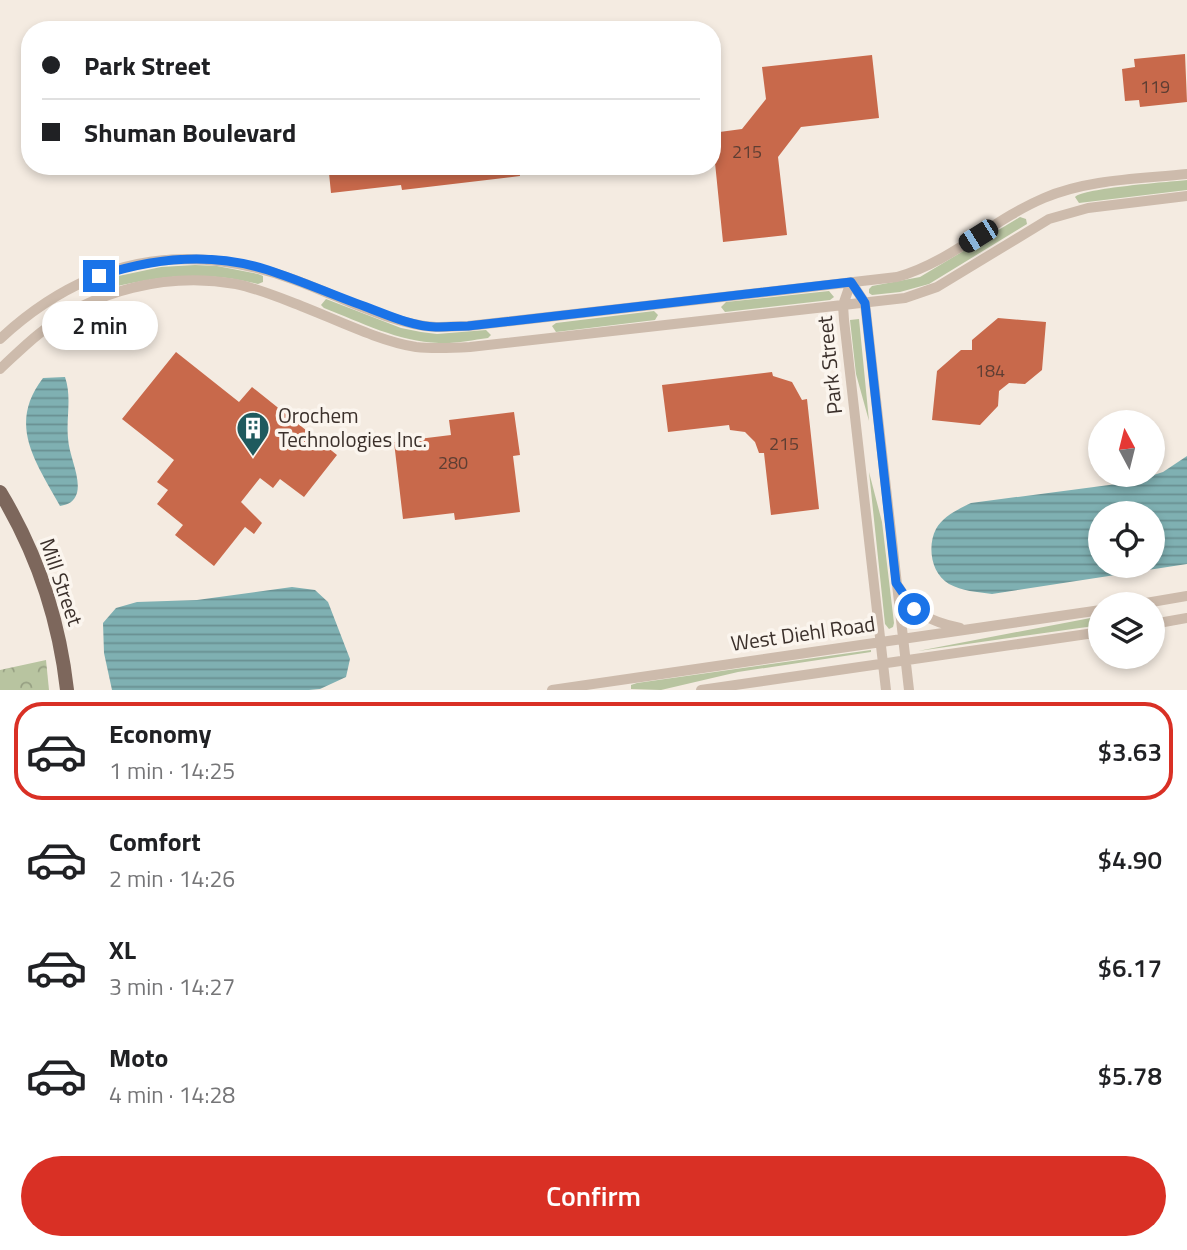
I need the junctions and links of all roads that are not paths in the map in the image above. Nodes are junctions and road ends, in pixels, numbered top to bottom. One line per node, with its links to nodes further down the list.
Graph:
1 (1187, 174): 3 (street)
2 (1187, 196): 4 (street)
3 (851, 282): 4 (street, Park Street); 5 (street, Park Street); 6 (street)
4 (865, 303): 5 (street); 9 (street, Park Street)
5 (843, 305): 7 (street); 18 (street, Park Street)
6 (0, 339)
7 (0, 369)
8 (0, 492): 21 (main road, Mill Street)
9 (896, 583): 15 (street); 17 (street, Park Street)
10 (1187, 596): 11 (street)
11 (1165, 600)
12 (1088, 612): 15 (street, West Diehl Road)
13 (1187, 618): 14 (street)
14 (1165, 622)
15 (966, 629): 17 (street, West Diehl Road)
16 (1088, 634): 19 (street, West Diehl Road)
17 (902, 639): 18 (street, West Diehl Road); 19 (street, Park Street)
18 (881, 642): 20 (street, Park Street); 22 (street, West Diehl Road)
19 (905, 660): 20 (street, West Diehl Road); 25 (street, Park Street)
20 (883, 663): 23 (street, West Diehl Road); 24 (street, Park Street)
21 (67, 690)
22 (552, 690)
23 (701, 690)
24 (886, 690)
25 (909, 690)

